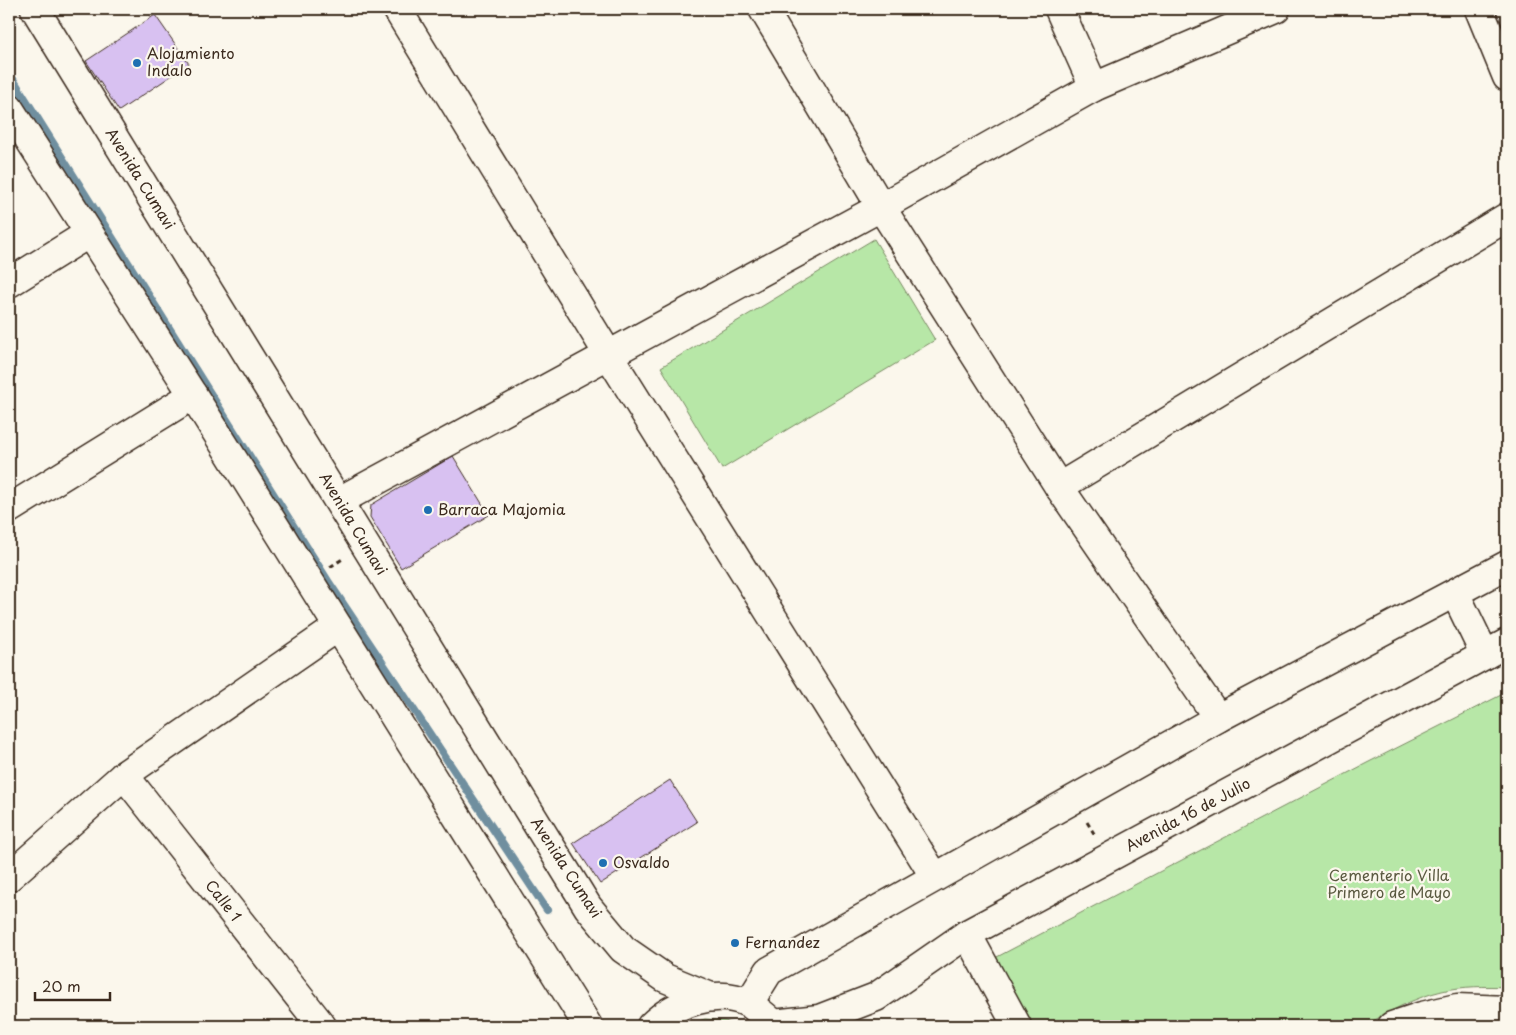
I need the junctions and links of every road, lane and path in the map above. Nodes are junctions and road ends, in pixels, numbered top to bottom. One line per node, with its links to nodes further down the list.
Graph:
1 (35, 9): 17 (street, Avenida Cumavi)
2 (397, 9): 14 (street)
3 (763, 9): 10 (street)
4 (1059, 9): 8 (street)
5 (1276, 9): 8 (street)
6 (1480, 9): 7 (street)
7 (1507, 77)
8 (1094, 87): 10 (street)
9 (9, 108): 12 (street)
10 (881, 207): 14 (street); 16 (street)
11 (1507, 217): 16 (street)
12 (88, 234): 13 (street); 15 (street)
13 (9, 283)
14 (608, 354): 17 (street); 28 (street)
15 (193, 395): 18 (street); 21 (street)
16 (1059, 487): 23 (street)
17 (339, 501): 30 (street, Avenida Cumavi)
18 (9, 509)
19 (1507, 565): 20 (street)
20 (1455, 593): 22 (street); 23 (street)
21 (338, 627): 24 (street); 37 (street)
22 (1496, 649): 29 (street, Avenida 16 de Julio)
23 (1218, 718): 28 (street)
24 (124, 775): 27 (street); 36 (street, Calle 1)
25 (1087, 822): 26 (path)
26 (1097, 838)
27 (9, 877)
28 (935, 877): 32 (street)
29 (967, 934): 31 (street, Avenida 16 de Julio); 40 (street)
30 (711, 997): 32 (street); 38 (street)
31 (876, 997): 35 (street, Avenida 16 de Julio); 39 (street, Avenida 16 de Julio)
32 (749, 1003): 35 (street)
33 (1507, 1010): 34 (street)
34 (1462, 1017): 41 (street)
35 (774, 1025)
36 (322, 1026)
37 (588, 1026)
38 (651, 1026)
39 (853, 1026)
40 (1017, 1026)
41 (1392, 1026)

